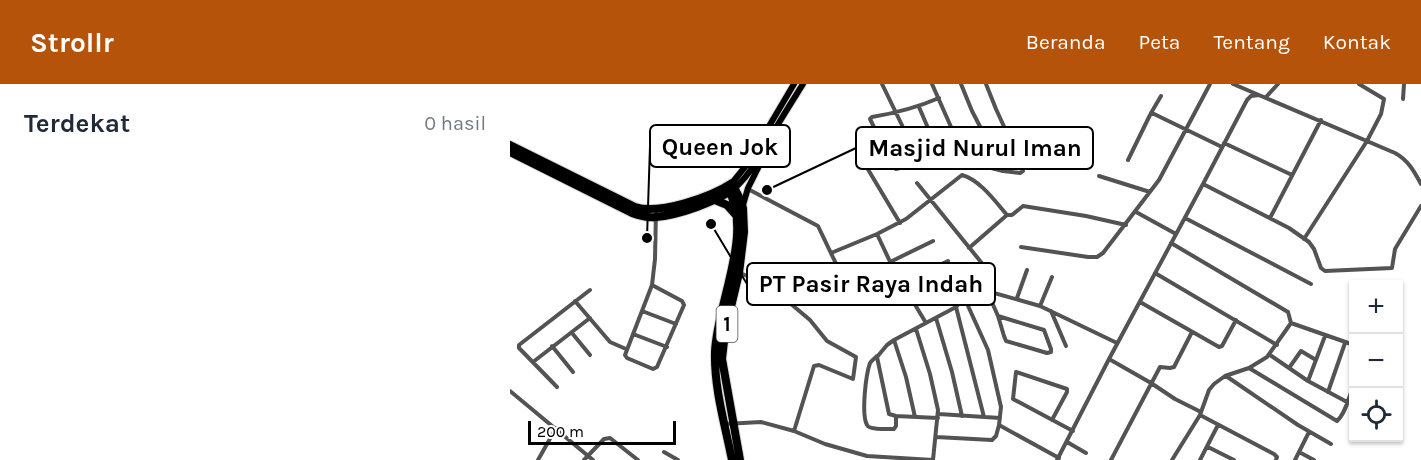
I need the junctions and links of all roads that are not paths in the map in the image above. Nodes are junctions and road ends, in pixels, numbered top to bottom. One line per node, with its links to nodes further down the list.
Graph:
1 (794, 84): 39 (main road)
2 (803, 84): 30 (main road)
3 (882, 84): 18 (street)
4 (932, 84): 15 (street)
5 (961, 84): 32 (street)
6 (986, 84): 32 (street)
7 (1210, 84): 21 (street)
8 (1236, 84): 12 (street)
9 (1278, 84): 14 (street)
10 (1359, 84): 22 (street)
11 (1404, 84): 16 (street)
12 (1259, 95): 14 (street); 25 (street)
13 (1161, 96): 19 (street)
14 (1266, 97): 20 (street)
15 (939, 98): 17 (street); 32 (street)
16 (1403, 99)
17 (919, 107): 18 (street); 23 (street)
18 (896, 113): 29 (street); 29 (street)
19 (1150, 114): 21 (street); 31 (street)
20 (1321, 120): 22 (street); 33 (street)
21 (1186, 130): 25 (street); 41 (street)
22 (1367, 141): 38 (street); 56 (street)
23 (934, 142): 28 (street); 29 (street)
24 (510, 145): 34 (highway)
25 (1223, 145): 33 (street); 37 (street)
26 (510, 152): 34 (highway)
27 (857, 152): 52 (street)
28 (940, 152)
29 (916, 154)
30 (760, 158): 39 (main road); 40 (main road)
31 (1128, 160)
32 (1003, 171)
33 (1292, 175): 51 (street)
34 (565, 176): 47 (highway)
35 (1100, 176): 41 (street)
36 (917, 183): 43 (street)
37 (1203, 184): 50 (street); 51 (street)
38 (1421, 184)
39 (731, 187): 42 (highway); 45 (highway, 1); 47 (highway); 48 (highway, 1)
40 (748, 188): 45 (main road); 61 (street)
41 (1150, 192): 46 (street)
42 (715, 200): 47 (highway); 48 (highway)
43 (931, 200): 49 (street); 52 (street); 60 (street)
44 (1421, 206): 56 (street)
45 (743, 208): 66 (highway, 1)
46 (1136, 212): 53 (street); 55 (street)
47 (656, 213): 71 (street)
48 (736, 215): 129 (highway, 1)
49 (1008, 215): 53 (street); 60 (street)
50 (1185, 218): 55 (street); 70 (street)
51 (1270, 218): 56 (street)
52 (900, 223): 54 (street)
53 (1126, 225): 59 (street)
54 (877, 234): 61 (street); 63 (street)
55 (1176, 234): 58 (street)
56 (1304, 239)
57 (933, 242): 63 (street)
58 (1171, 243): 67 (street); 88 (street)
59 (1022, 247)
60 (969, 248): 64 (street)
61 (831, 253): 72 (street)
62 (948, 261): 69 (street)
63 (890, 262): 69 (street)
64 (985, 267)
65 (1027, 270): 76 (street)
66 (738, 273): 129 (highway, 1); 133 (street)
67 (1155, 273): 78 (street); 86 (street)
68 (1052, 277): 79 (street)
69 (902, 283): 87 (street)
70 (1311, 284)
71 (652, 285): 82 (street); 89 (street)
72 (851, 289)
73 (590, 290): 77 (street)
74 (986, 291): 75 (street); 76 (street); 83 (street)
75 (964, 297): 80 (street); 127 (street)
76 (1017, 298): 79 (street)
77 (575, 301): 84 (street); 109 (street)
78 (1140, 302): 91 (street); 96 (street)
79 (1040, 306): 81 (street)
80 (956, 307): 85 (street); 126 (street)
81 (1050, 310): 96 (street); 101 (street)
82 (642, 311): 89 (street); 93 (street)
83 (998, 316): 83 (street)
84 (590, 318): 92 (street); 103 (street)
85 (936, 318): 87 (street); 123 (street)
86 (1236, 320): 91 (street); 99 (street)
87 (926, 323): 90 (street)
88 (1291, 323): 94 (street); 99 (street)
89 (676, 324): 102 (street)
90 (916, 329): 95 (street); 122 (street)
91 (1192, 332): 115 (street)
92 (572, 333): 100 (street); 104 (street)
93 (633, 334): 102 (street); 103 (street)
94 (1325, 336): 97 (street); 108 (street)
95 (894, 340): 106 (street); 125 (street)
96 (1117, 343): 107 (street)
97 (1346, 343): 98 (street); 119 (street)
98 (1349, 344)
99 (1276, 345): 105 (street)
100 (552, 346): 109 (street); 112 (street)
101 (1066, 346)
102 (667, 347): 103 (street)
103 (626, 349)
104 (590, 355)
105 (1270, 355): 110 (street); 111 (street)
106 (877, 356): 124 (street); 124 (street)
107 (1109, 359): 115 (street); 134 (street)
108 (1316, 360): 111 (street); 114 (street)
109 (533, 362): 116 (street)
110 (1249, 368): 113 (street); 120 (street)
111 (1289, 368): 114 (street)
112 (573, 372)
113 (1225, 376): 121 (street); 135 (street)
114 (1308, 381): 119 (street)
115 (1151, 383): 121 (street); 155 (street)
116 (556, 387)
117 (1352, 388): 120 (street)
118 (510, 391): 132 (street)
119 (1328, 392): 120 (street)
120 (1347, 402)
121 (1200, 414): 131 (street); 147 (street)
122 (938, 416): 123 (street); 125 (street); 136 (street)
123 (962, 416): 126 (street)
124 (896, 417): 125 (street)
125 (915, 417)
126 (984, 417): 127 (street)
127 (1000, 418): 130 (street)
128 (1052, 420): 128 (street); 134 (street)
129 (729, 423): 133 (street); 152 (highway, 1); 153 (highway, 1)
130 (999, 425): 136 (street); 146 (street)
131 (1218, 425): 139 (street); 158 (street)
132 (556, 428): 143 (street); 148 (street)
133 (794, 431): 145 (street)
134 (1072, 431): 137 (street)
135 (1309, 432): 138 (street); 141 (street)
136 (936, 437): 154 (street)
137 (1067, 441): 142 (street); 146 (street)
138 (1331, 444)
139 (1208, 447): 156 (street); 157 (street)
140 (664, 452): 151 (street)
141 (1299, 452): 159 (street); 160 (street)
142 (1086, 453)
143 (587, 455): 144 (street); 149 (street); 150 (street)
144 (635, 459)
145 (891, 459): 154 (street)
146 (1058, 459)
147 (1175, 459)
148 (538, 460)
149 (584, 460)
150 (593, 460)
151 (678, 460)
152 (732, 460)
153 (740, 460)
154 (933, 460)
155 (1111, 460)
156 (1200, 460)
157 (1234, 460)
158 (1276, 460)
159 (1295, 460)
160 (1314, 460)

